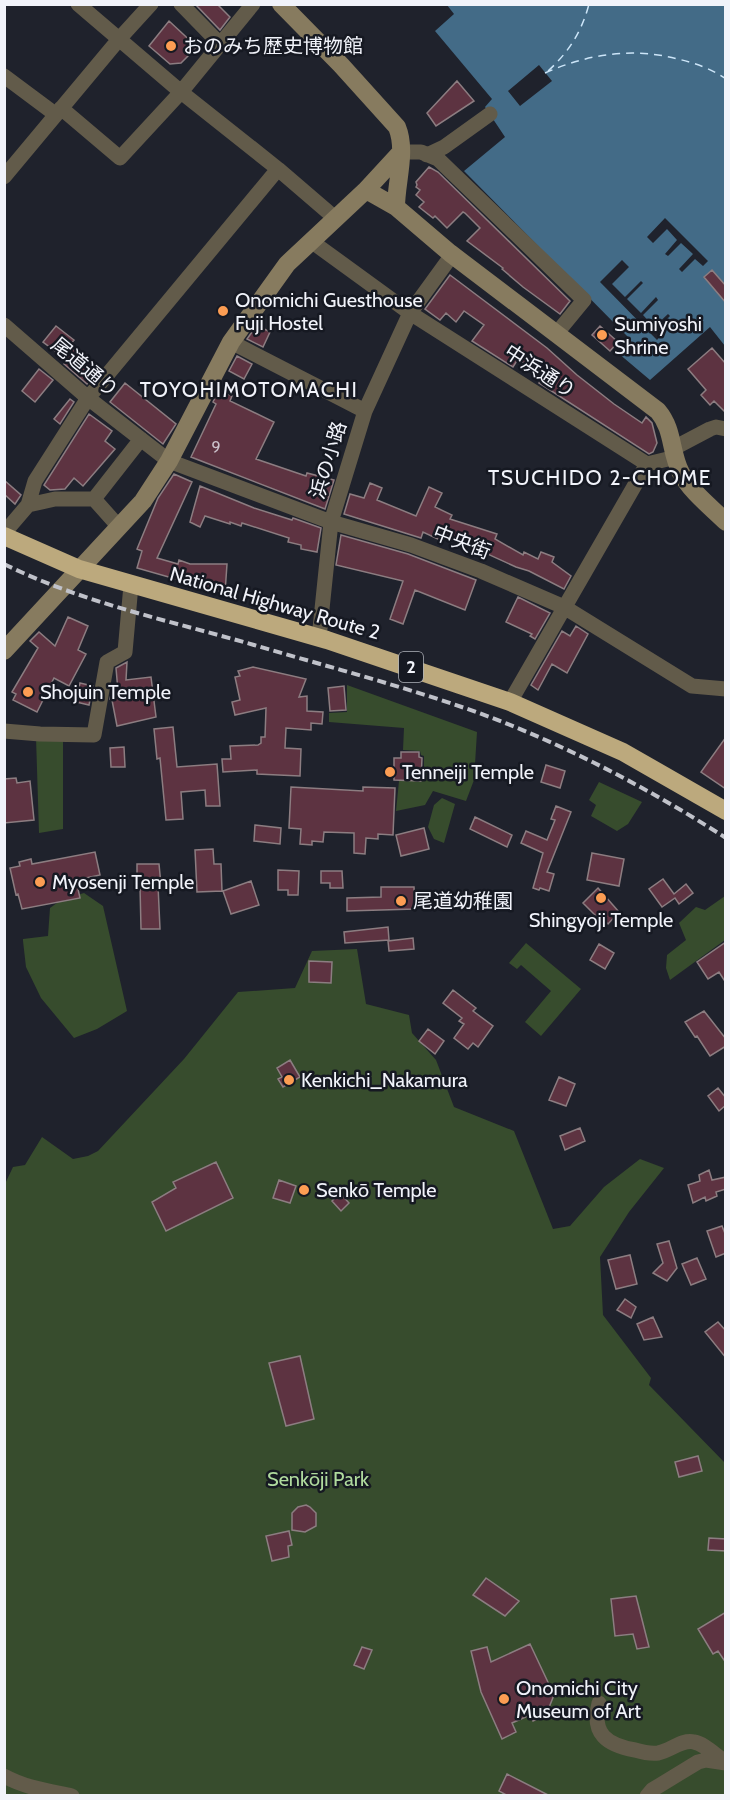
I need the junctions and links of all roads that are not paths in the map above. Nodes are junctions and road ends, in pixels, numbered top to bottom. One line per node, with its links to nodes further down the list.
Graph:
1 (78, 4): 6 (street)
2 (151, 4): 6 (street)
3 (181, 4): 7 (street)
4 (253, 4): 7 (street)
5 (281, 4): 12 (street)
6 (120, 38): 9 (street); 10 (street)
7 (220, 44): 9 (street)
8 (4, 76): 10 (street)
9 (181, 92): 10 (street); 14 (street)
10 (58, 111): 15 (street)
11 (490, 114): 13 (street)
12 (401, 152): 13 (street); 16 (street); 17 (street)
13 (427, 155): 23 (street)
14 (278, 169): 18 (street); 25 (street)
15 (4, 177)
16 (366, 190): 17 (street); 18 (street)
17 (396, 207): 20 (street)
18 (335, 219): 19 (street)
19 (310, 241): 21 (street, 中浜通り); 24 (street)
20 (452, 255): 21 (street, 浜の小路); 23 (street)
21 (410, 313): 26 (street, 浜の小路); 31 (street, 中浜通り)
22 (4, 325): 25 (street, 尾道通り)
23 (556, 334): 29 (street)
24 (231, 342): 26 (street); 30 (street)
25 (88, 398): 28 (street, 尾道通り); 33 (street)
26 (365, 411): 35 (street, 浜の小路)
27 (726, 429): 29 (street)
28 (141, 440): 30 (street, 尾道通り); 32 (street)
29 (675, 452): 31 (street); 34 (street)
30 (169, 461): 35 (street, 中央街); 36 (street)
31 (647, 464): 40 (street)
32 (94, 499): 33 (street); 36 (street)
33 (28, 505): 37 (street)
34 (723, 513)
35 (331, 522): 40 (street, 中央街); 41 (street, 浜の小路)
36 (119, 527): 38 (street)
37 (4, 535): 38 (highway, National Highway Route 2 / 2)
38 (79, 569): 39 (highway, National Highway Route 2 / 2); 42 (street)
39 (131, 585): 41 (highway, National Highway Route 2 / 2); 45 (street)
40 (564, 607): 43 (street, 中央街); 44 (street)
41 (319, 638): 44 (highway, National Highway Route 2 / 2)
42 (4, 651)
43 (726, 689)
44 (510, 702): 46 (highway, National Highway Route 2 / 2)
45 (4, 731)
46 (726, 811)
47 (599, 1703): 48 (street)
48 (726, 1763): 51 (street)
49 (4, 1776): 50 (street)
50 (72, 1796)
51 (647, 1796)

